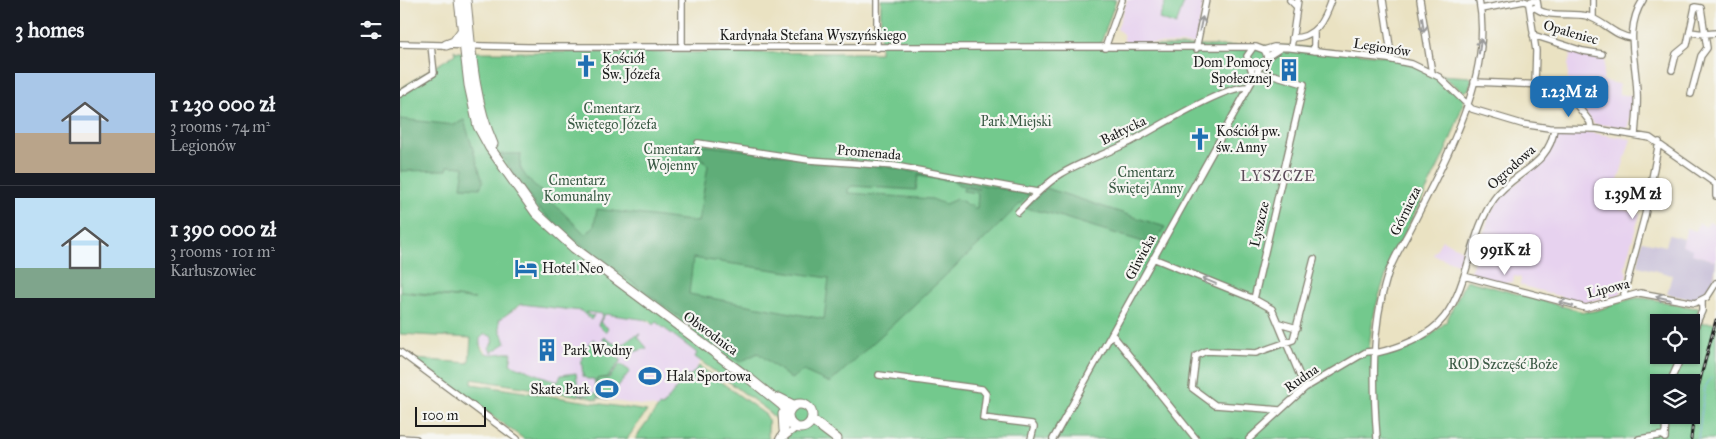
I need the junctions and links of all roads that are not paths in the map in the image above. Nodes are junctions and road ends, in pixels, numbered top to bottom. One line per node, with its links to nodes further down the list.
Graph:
1 (459, 0): 20 (highway, Obwodnica)
2 (466, 0): 31 (highway, Obwodnica)
3 (682, 0): 32 (street)
4 (878, 0): 33 (street)
5 (1122, 0): 34 (street)
6 (1206, 0): 37 (street, one-way to 6)
7 (1290, 0): 16 (street)
8 (1331, 0): 21 (street)
9 (1383, 0): 46 (street)
10 (1420, 0): 44 (street, one-way to 44)
11 (1479, 0): 18 (street, Górnicza)
12 (1538, 0): 17 (street)
13 (1593, 0): 19 (street)
14 (1643, 0): 27 (street)
15 (1517, 1): 17 (street); 18 (street)
16 (1297, 3): 26 (street)
17 (1532, 7): 19 (street); 25 (street)
18 (1481, 9): 53 (street, Górnicza, one-way to 18)
19 (1593, 18): 27 (street)
20 (462, 31): 30 (highway); 31 (highway, Obwodnica)
21 (1314, 31): 26 (street); 41 (street)
22 (1690, 32): 24 (street); 24 (street); 50 (street)
23 (1716, 32): 24 (street)
24 (1705, 34): 57 (street)
25 (1533, 35): 42 (street, Opaleniec); 54 (street)
26 (1292, 38): 36 (street)
27 (1632, 38): 61 (street)
28 (400, 44): 29 (street, Kardynała Stefana Wyszyńskiego)
29 (431, 45): 30 (street, Kardynała Stefana Wyszyńskiego); 56 (street)
30 (446, 46): 31 (street, Kardynała Stefana Wyszyńskiego)
31 (467, 46): 32 (street, Kardynała Stefana Wyszyńskiego); 71 (highway, Obwodnica)
32 (682, 47): 33 (street, Kardynała Stefana Wyszyńskiego)
33 (877, 48): 34 (street, Kardynała Stefana Wyszyńskiego)
34 (1105, 48): 37 (street, Kardynała Stefana Wyszyńskiego)
35 (1282, 48): 36 (street, Legionów); 40 (street, Legionów); 45 (street)
36 (1291, 48): 41 (street, Legionów)
37 (1196, 49): 38 (street, Kardynała Stefana Wyszyńskiego)
38 (1226, 49): 39 (street, Kardynała Stefana Wyszyńskiego); 43 (street, Kardynała Stefana Wyszyńskiego)
39 (1252, 49): 40 (street); 43 (street)
40 (1264, 50): 45 (street)
41 (1314, 51): 46 (street, Legionów)
42 (1602, 54)
43 (1247, 56): 47 (street)
44 (1428, 56): 49 (street); 51 (street)
45 (1267, 57): 48 (street)
46 (1392, 60): 49 (street, Legionów)
47 (1251, 66): 48 (street); 55 (street, Gliwicka)
48 (1260, 67): 52 (street, Gliwicka)
49 (1421, 67): 51 (street, Legionów)
50 (1672, 70)
51 (1432, 73): 58 (street, Legionów)
52 (1257, 74): 55 (street, Gliwicka); 74 (street, Lyszcze)
53 (1474, 82): 54 (street); 58 (street, Górnicza)
54 (1535, 84): 59 (street)
55 (1248, 87): 65 (street, Bałtycka); 68 (street, Gliwicka)
56 (400, 94)
57 (1691, 94)
58 (1467, 104): 60 (street, Legionów); 82 (street, Górnicza)
59 (1591, 128): 60 (street, Legionów); 61 (street, Legionów)
60 (1554, 129): 70 (street, Ogrodowa)
61 (1635, 135): 62 (street, Legionów)
62 (1659, 142): 64 (street, Legionów); 73 (street)
63 (698, 143): 65 (street, Promenada)
64 (1716, 184): 66 (street)
65 (1037, 192): 67 (street, Bałtycka)
66 (1716, 196)
67 (1018, 212)
68 (1154, 258): 74 (street, one-way to 68); 79 (street, Gliwicka)
69 (1314, 259): 78 (street)
70 (1464, 276): 73 (street, Lipowa, one-way to 70); 82 (street, Ogrodowa)
71 (616, 278): 85 (highway, Obwodnica); 86 (highway, Obwodnica)
72 (1716, 283): 75 (street)
73 (1625, 297): 75 (street, Lipowa, one-way to 73)
74 (1254, 299): 77 (street)
75 (1702, 301): 76 (street)
76 (1700, 316)
77 (1279, 323): 78 (street); 80 (street)
78 (1297, 328): 80 (street)
79 (1112, 334): 98 (street, Gliwicka); 99 (street)
80 (1287, 343): 84 (street); 87 (street)
81 (400, 352): 94 (street)
82 (1376, 352): 84 (street, Rudna); 101 (street, Górnicza)
83 (879, 375): 97 (street)
84 (1305, 388): 87 (street, Rudna)
85 (774, 399): 86 (highway, Obwodnica); 90 (highway)
86 (791, 409): 88 (highway); 90 (highway)
87 (1280, 410): 100 (street, Rudna)
88 (810, 423): 90 (highway); 95 (highway); 96 (highway)
89 (1665, 424): 91 (street)
90 (786, 432)
91 (1664, 437): 102 (street)
92 (400, 438): 93 (street)
93 (416, 439)
94 (517, 439)
95 (832, 439)
96 (837, 439)
97 (1031, 439)
98 (1053, 439)
99 (1196, 439)
100 (1249, 439)
101 (1377, 439)
102 (1638, 439)

